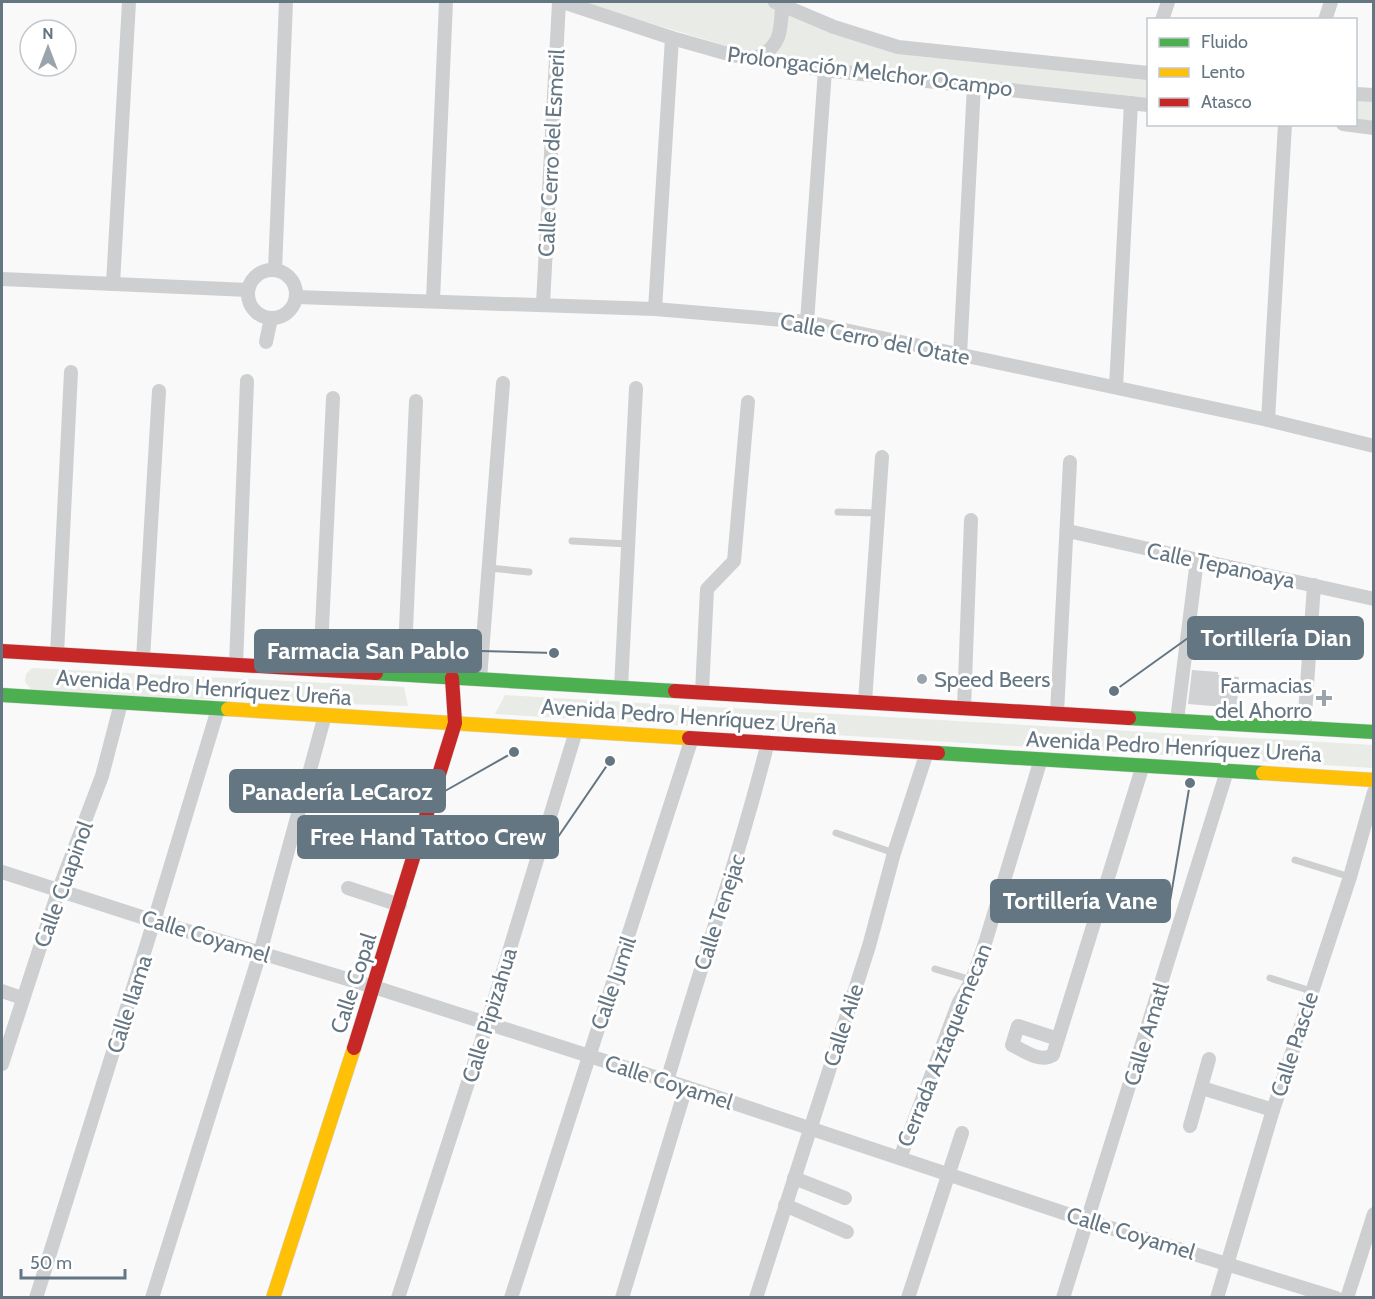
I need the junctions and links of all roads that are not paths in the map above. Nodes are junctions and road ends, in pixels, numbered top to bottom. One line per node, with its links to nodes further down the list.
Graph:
1 (129, 2): 24 (street)
2 (286, 2): 22 (street)
3 (446, 2): 27 (street)
4 (561, 2): 10 (street, Prolongación Melchor Ocampo); 28 (street, Calle Cerro del Esmeril)
5 (1168, 2): 8 (street)
6 (1331, 2): 9 (street)
7 (779, 4): 11 (street); 13 (street, Prolongación Melchor Ocampo)
8 (1163, 18)
9 (1326, 18)
10 (672, 38): 11 (street, Prolongación Melchor Ocampo); 29 (street)
11 (756, 58): 12 (street, Prolongación Melchor Ocampo)
12 (825, 70): 14 (street, Prolongación Melchor Ocampo); 31 (street)
13 (1147, 70)
14 (974, 86): 17 (street, Prolongación Melchor Ocampo); 33 (street)
15 (1357, 93): 16 (street)
16 (1374, 95)
17 (1131, 103): 18 (street, Prolongación Melchor Ocampo); 37 (street)
18 (1147, 105)
19 (1285, 126): 43 (street)
20 (1357, 126): 21 (street)
21 (1374, 128)
22 (276, 270): 25 (street); 26 (street)
23 (2, 279): 24 (street)
24 (113, 284): 25 (street)
25 (248, 290): 30 (street)
26 (296, 297): 27 (street, Calle Cerro del Otate); 30 (street)
27 (433, 300): 28 (street, Calle Cerro del Otate)
28 (543, 304): 29 (street, Calle Cerro del Otate)
29 (655, 309): 31 (street, Calle Cerro del Otate)
30 (271, 318): 32 (street)
31 (807, 322): 33 (street, Calle Cerro del Otate)
32 (266, 342)
33 (960, 356): 37 (street, Calle Cerro del Otate)
34 (71, 372): 59 (street)
35 (247, 381): 61 (street)
36 (503, 383): 54 (street)
37 (1116, 387): 43 (street, Calle Cerro del Otate)
38 (636, 388): 52 (street)
39 (159, 391): 60 (street)
40 (333, 398): 62 (street)
41 (416, 400): 63 (street)
42 (748, 402): 67 (street)
43 (1268, 420): 44 (street, Calle Cerro del Otate)
44 (1374, 446)
45 (882, 458): 48 (street)
46 (1070, 462): 50 (street)
47 (838, 512): 48 (lane)
48 (878, 513): 69 (street)
49 (971, 520): 72 (street)
50 (1068, 531): 53 (street, Calle Tepanoaya); 73 (street)
51 (572, 541): 52 (lane)
52 (628, 544): 66 (street)
53 (1197, 560): 56 (street, Calle Tepanoaya); 75 (street)
54 (489, 568): 55 (lane); 65 (street)
55 (529, 572)
56 (1314, 585): 57 (street, Calle Tepanoaya); 77 (street)
57 (1374, 599)
58 (2, 653): 59 (main road, Avenida Pedro Henríquez Ureña)
59 (57, 654): 60 (main road, Avenida Pedro Henríquez Ureña)
60 (143, 659): 61 (main road, Avenida Pedro Henríquez Ureña)
61 (236, 665): 62 (main road, Avenida Pedro Henríquez Ureña)
62 (320, 670): 63 (main road, Avenida Pedro Henríquez Ureña)
63 (405, 675): 64 (main road, Avenida Pedro Henríquez Ureña)
64 (452, 678): 65 (main road, Avenida Pedro Henríquez Ureña); 76 (main road, Calle Copal)
65 (480, 679): 66 (main road, Avenida Pedro Henríquez Ureña)
66 (621, 688): 67 (main road, Avenida Pedro Henríquez Ureña)
67 (702, 692): 69 (main road, Avenida Pedro Henríquez Ureña)
68 (2, 695): 70 (main road, Avenida Pedro Henríquez Ureña)
69 (865, 702): 72 (main road, Avenida Pedro Henríquez Ureña)
70 (121, 703): 71 (main road, Avenida Pedro Henríquez Ureña); 94 (street, Calle Cuapinol)
71 (218, 708): 74 (main road, Avenida Pedro Henríquez Ureña); 96 (street, Calle Ilama)
72 (964, 708): 73 (main road, Avenida Pedro Henríquez Ureña)
73 (1057, 713): 75 (main road, Avenida Pedro Henríquez Ureña)
74 (325, 715): 76 (main road, Avenida Pedro Henríquez Ureña); 97 (street)
75 (1177, 720): 77 (main road, Avenida Pedro Henríquez Ureña)
76 (455, 723): 78 (main road, Avenida Pedro Henríquez Ureña); 95 (main road, Calle Copal)
77 (1304, 728): 79 (main road, Avenida Pedro Henríquez Ureña)
78 (576, 731): 80 (main road, Avenida Pedro Henríquez Ureña); 105 (street, Calle Pipizahua)
79 (1374, 732)
80 (692, 738): 81 (main road, Avenida Pedro Henríquez Ureña); 107 (street, Calle Jumil)
81 (768, 742): 82 (main road, Avenida Pedro Henríquez Ureña); 110 (street, Calle Tenejac)
82 (927, 752): 83 (main road, Avenida Pedro Henríquez Ureña); 89 (street, Calle Aile)
83 (1041, 759): 84 (main road, Avenida Pedro Henríquez Ureña); 100 (street, Cerrada Aztaquemecan)
84 (1143, 765): 85 (main road, Avenida Pedro Henríquez Ureña); 106 (street)
85 (1227, 771): 86 (main road, Avenida Pedro Henríquez Ureña); 123 (street, Calle Amatl)
86 (1374, 780)
87 (1374, 792): 92 (street, Calle Pascle)
88 (836, 834): 89 (lane)
89 (894, 853): 115 (street, Calle Aile)
90 (1295, 860): 92 (lane)
91 (2, 872): 94 (street, Calle Coyamel)
92 (1350, 876): 103 (street, Calle Pascle)
93 (348, 888): 95 (street)
94 (59, 889): 96 (street, Calle Coyamel); 104 (street, Calle Cuapinol)
95 (400, 905): 101 (main road, Calle Copal)
96 (154, 921): 97 (street, Calle Coyamel); 126 (street, Calle Ilama)
97 (260, 953): 101 (street, Calle Coyamel); 127 (street)
98 (934, 969): 100 (lane)
99 (1270, 978): 103 (lane)
100 (972, 980): 117 (street, Cerrada Aztaquemecan)
101 (374, 987): 105 (street, Calle Coyamel); 128 (main road, Calle Copal)
102 (2, 991): 104 (street)
103 (1311, 992): 113 (street, Calle Pascle)
104 (22, 998): 109 (street, Calle Cuapinol)
105 (487, 1024): 107 (street, Calle Coyamel); 129 (street, Calle Pipizahua)
106 (1058, 1039): 106 (street)
107 (588, 1056): 110 (street, Calle Coyamel); 130 (street, Calle Jumil)
108 (1209, 1059): 112 (street)
109 (2, 1064)
110 (668, 1081): 111 (street, Calle Coyamel)
111 (686, 1087): 115 (street, Calle Coyamel); 131 (street)
112 (1202, 1088): 113 (street); 114 (street)
113 (1273, 1110): 125 (street, Calle Pascle)
114 (1190, 1126)
115 (810, 1128): 117 (street, Calle Coyamel); 119 (street, Calle Aile)
116 (962, 1133): 118 (street)
117 (900, 1158): 118 (street, Calle Coyamel)
118 (948, 1174): 123 (street, Calle Coyamel); 133 (street)
119 (794, 1178): 120 (street); 121 (street, Calle Aile)
120 (845, 1198)
121 (785, 1205): 124 (street); 132 (street, Calle Aile)
122 (1374, 1214): 137 (street)
123 (1088, 1221): 125 (street, Calle Coyamel); 134 (street, Calle Amatl)
124 (848, 1232)
125 (1228, 1263): 135 (street, Calle Pascle); 136 (street, Calle Coyamel)
126 (36, 1298)
127 (152, 1298)
128 (273, 1298)
129 (398, 1298)
130 (511, 1298)
131 (622, 1298)
132 (756, 1298)
133 (909, 1298)
134 (1063, 1298)
135 (1217, 1298)
136 (1336, 1298)
137 (1347, 1298)

